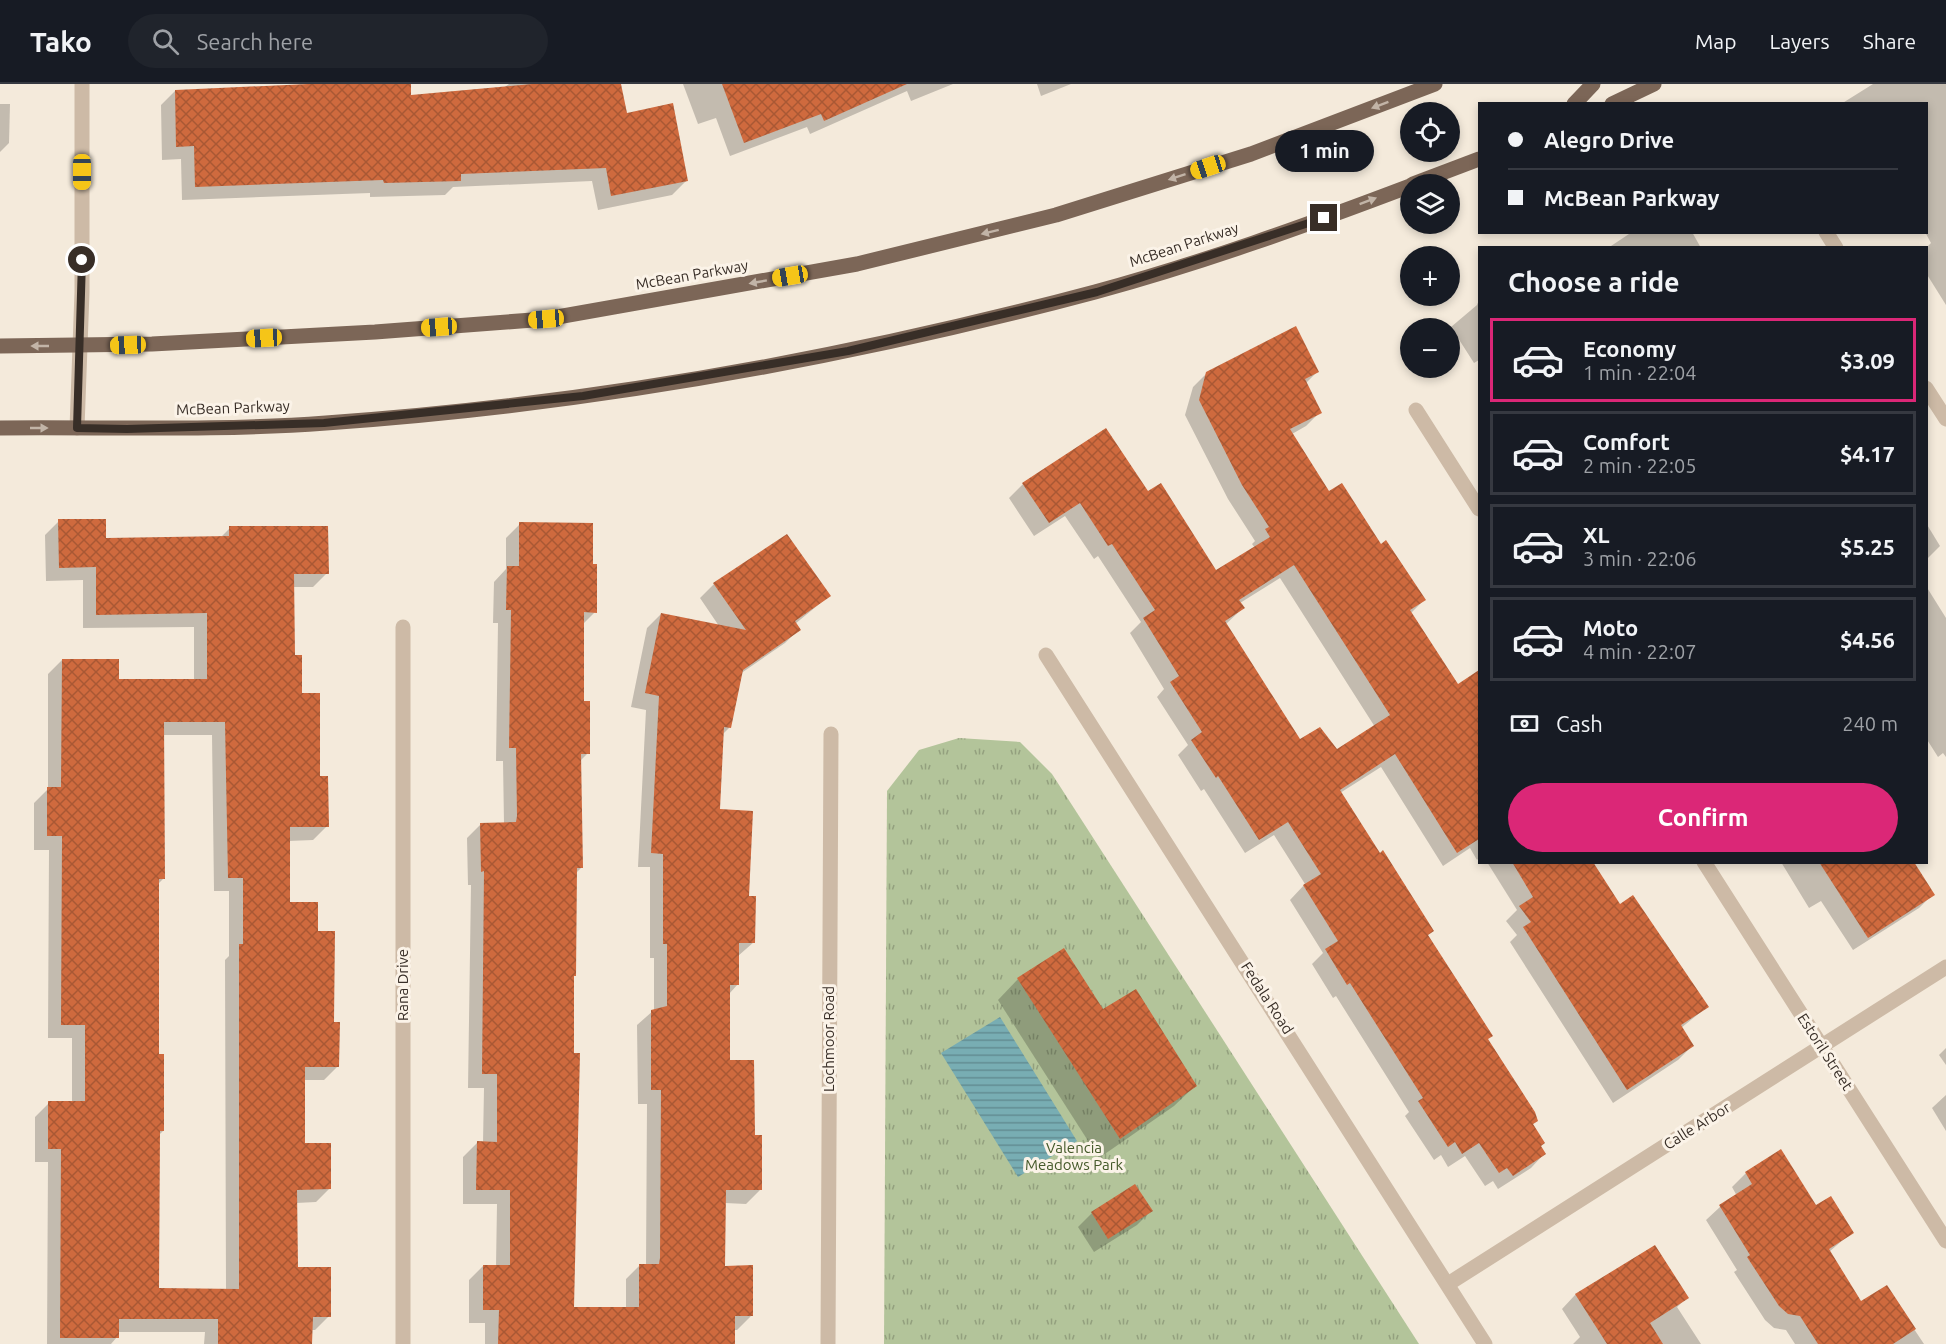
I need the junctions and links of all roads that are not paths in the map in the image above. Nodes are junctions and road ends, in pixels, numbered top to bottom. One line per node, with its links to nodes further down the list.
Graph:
1 (82, 84): 11 (street)
2 (1435, 84): 11 (main road, McBean Parkway, one-way to 11)
3 (1593, 84): 5 (main road)
4 (1654, 84): 6 (main road)
5 (1576, 102)
6 (1616, 102)
7 (1478, 159): 8 (main road, McBean Parkway)
8 (1440, 174)
9 (1400, 189): 16 (main road, McBean Parkway, one-way to 9)
10 (0, 346): 11 (main road, McBean Parkway, one-way to 10)
11 (79, 346): 16 (street)
12 (1928, 391): 14 (street)
13 (1416, 410): 17 (street)
14 (1946, 419)
15 (0, 428): 16 (main road, McBean Parkway, one-way to 16)
16 (77, 428)
17 (1478, 507)
18 (403, 627): 26 (street, Rana Drive)
19 (1046, 655): 25 (street, Fedala Road)
20 (831, 734): 27 (street, Lochmoor Road)
21 (1705, 864): 23 (street, Estoril Street)
22 (1946, 967): 23 (street, Calle Arbor)
23 (1821, 1047): 24 (street, Estoril Street); 25 (street, Calle Arbor)
24 (1946, 1241)
25 (1448, 1284): 28 (street, Fedala Road)
26 (403, 1344)
27 (828, 1344)
28 (1485, 1344)

